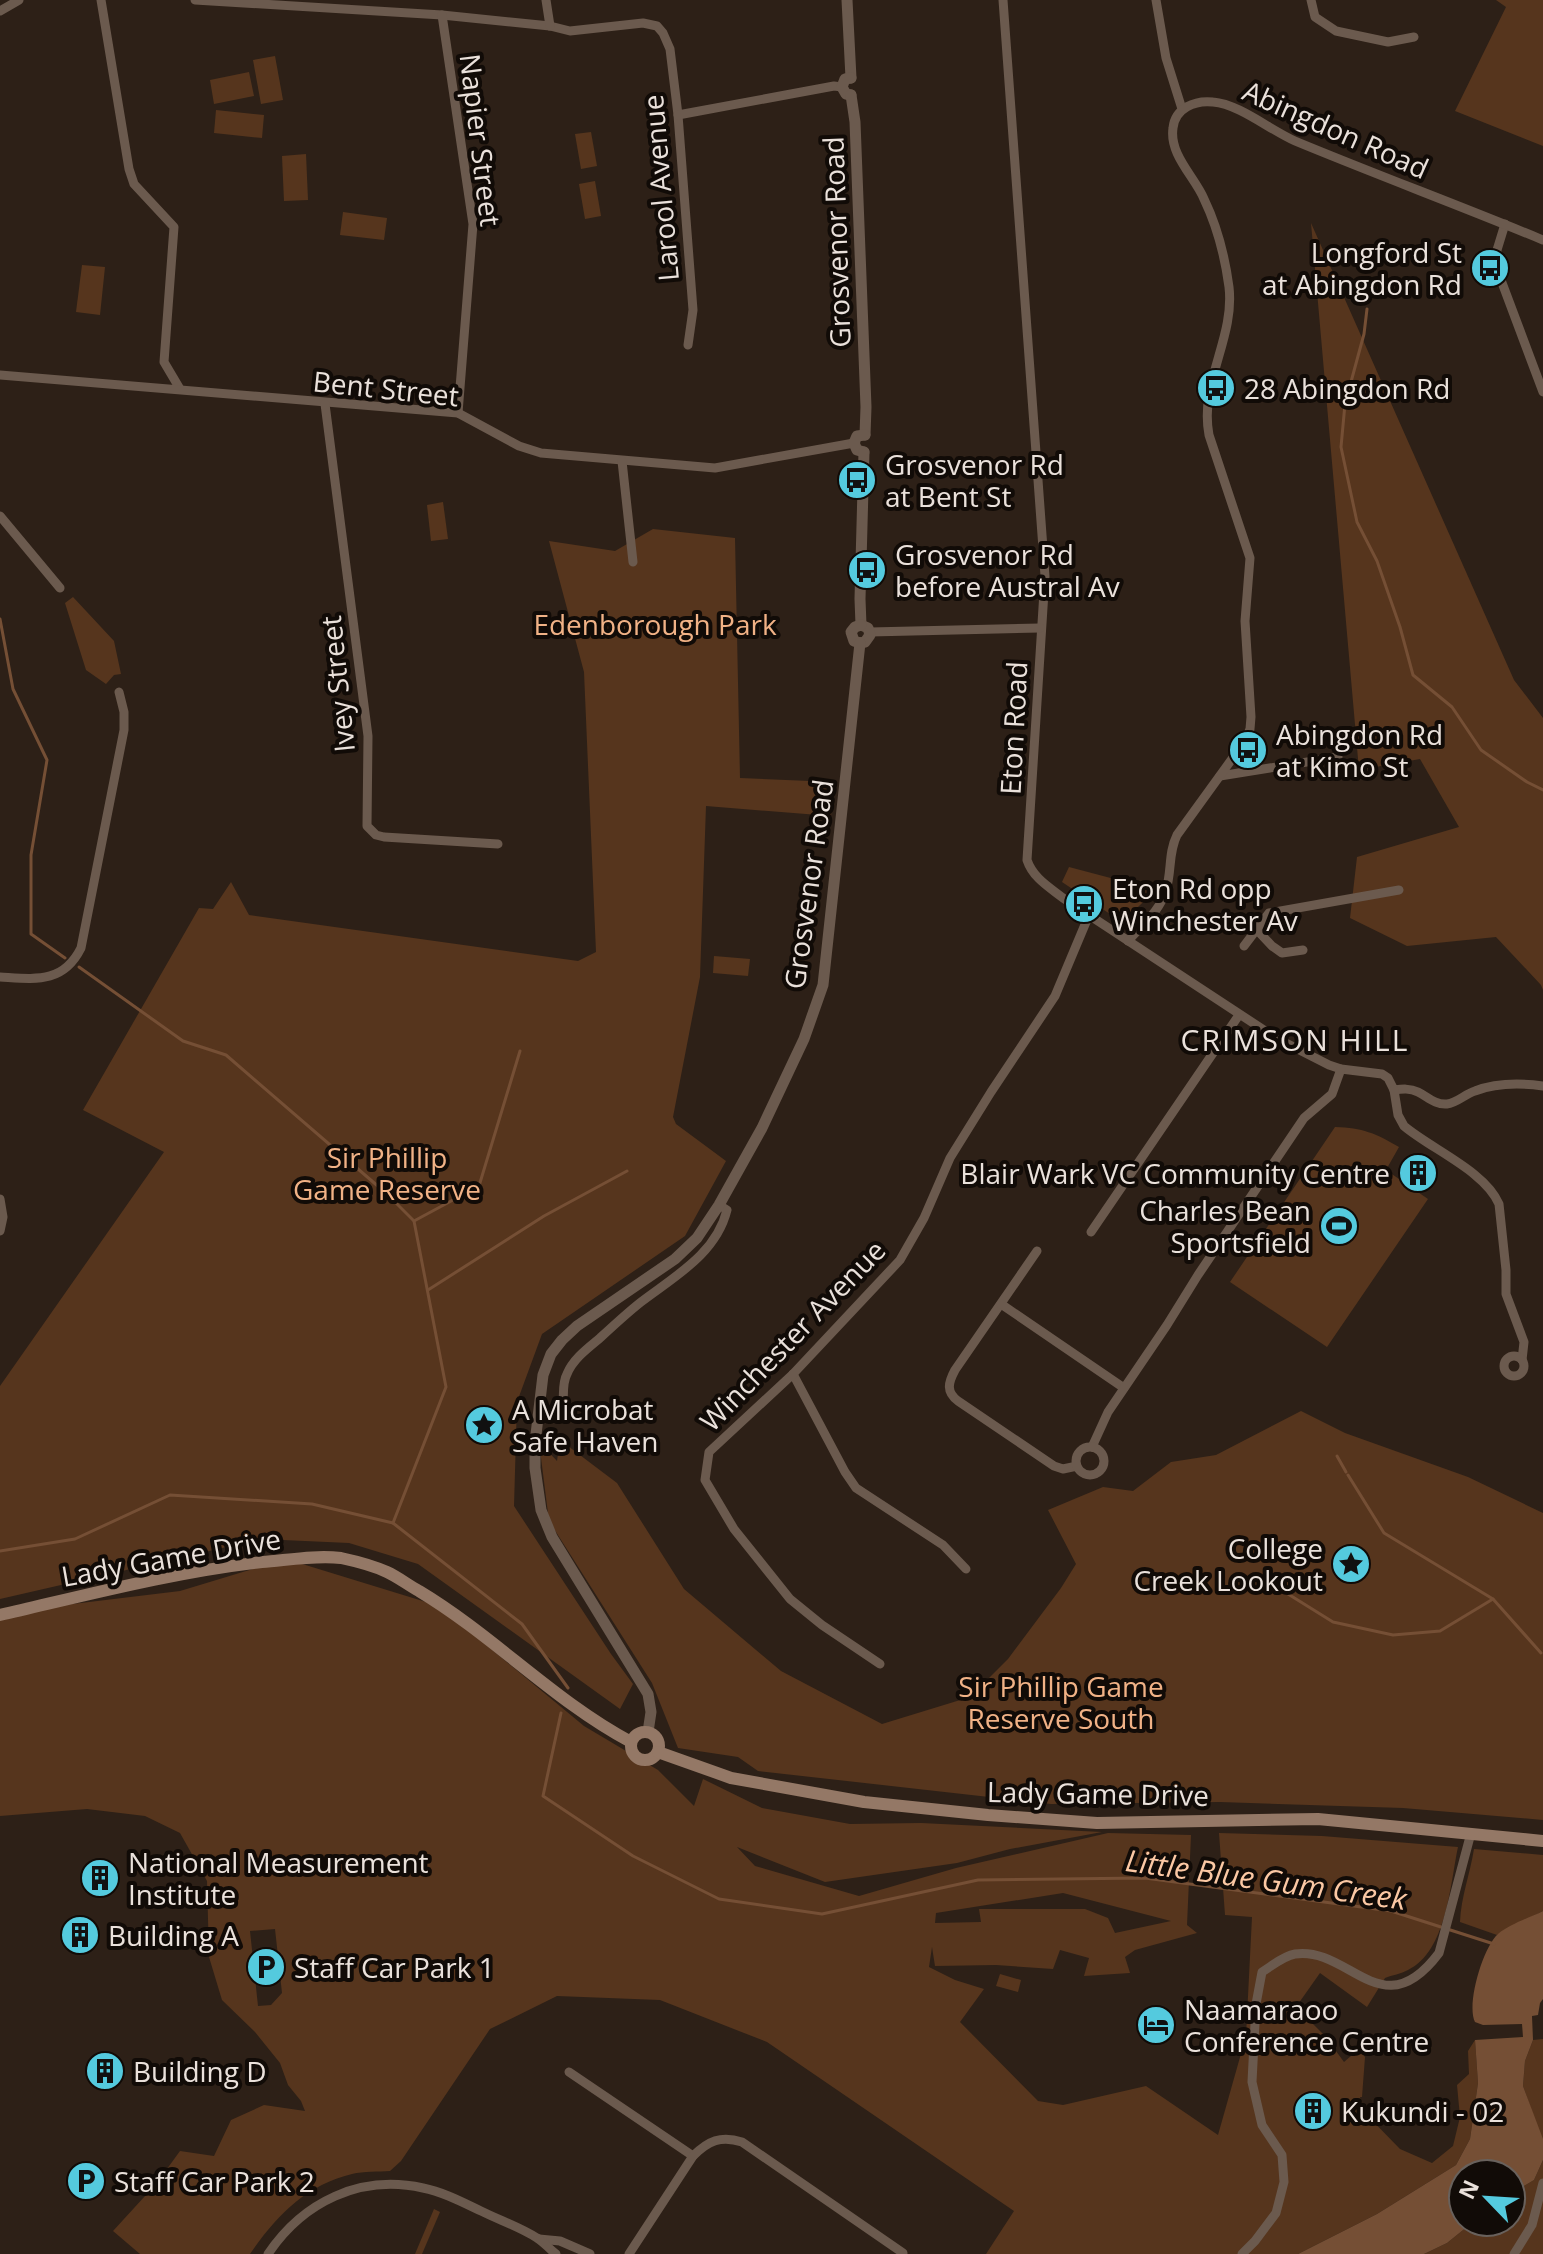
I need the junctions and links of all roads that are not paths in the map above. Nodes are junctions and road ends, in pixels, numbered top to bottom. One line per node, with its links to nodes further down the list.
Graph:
1 (19, 0): 9 (street)
2 (101, 0): 20 (street)
3 (195, 0): 10 (street)
4 (546, 0): 11 (street)
5 (847, 0): 13 (street, Grosvenor Road)
6 (1003, 0): 32 (street, Eton Road)
7 (1156, 0): 14 (street)
8 (1311, 0): 12 (street)
9 (0, 11)
10 (442, 15): 11 (street); 23 (street, Napier Street)
11 (550, 26): 15 (street, Larool Avenue)
12 (1414, 37)
13 (848, 87): 15 (street); 24 (street, Grosvenor Road)
14 (1182, 109): 16 (street, Abingdon Road); 35 (street)
15 (678, 115): 18 (street, Larool Avenue)
16 (1505, 224): 17 (street, Abingdon Road); 21 (street)
17 (1543, 240)
18 (688, 345)
19 (0, 375): 20 (street, Bent Street)
20 (180, 389): 22 (street, Bent Street)
21 (1543, 392)
22 (325, 404): 23 (street, Bent Street); 36 (street, Ivey Street)
23 (458, 413): 27 (street, Bent Street)
24 (865, 435): 25 (street); 26 (street)
25 (854, 443): 26 (street); 27 (street, Bent Street)
26 (864, 452): 31 (street)
27 (622, 461): 29 (street)
28 (0, 516): 30 (street)
29 (633, 562)
30 (60, 588)
31 (865, 628): 32 (street); 49 (street, Grosvenor Road)
32 (1040, 628): 38 (street, Eton Road)
33 (119, 692): 43 (street)
34 (1338, 757): 35 (street)
35 (1220, 776): 40 (street)
36 (498, 844)
37 (1399, 890): 39 (street)
38 (1089, 915): 40 (street, Eton Road); 55 (street, Winchester Avenue)
39 (1257, 930): 41 (street); 42 (street)
40 (1128, 941): 44 (street, Eton Road)
41 (1244, 946)
42 (1303, 950)
43 (0, 977)
44 (1239, 1015): 45 (street, Eton Road); 51 (street)
45 (1341, 1069): 47 (street, Eton Road); 56 (street)
46 (1543, 1086): 47 (street, Eton Road)
47 (1394, 1090): 54 (street)
48 (0, 1199): 50 (street)
49 (719, 1205): 57 (street, Grosvenor Road); 63 (street, Grosvenor Road)
50 (0, 1231)
51 (1091, 1232)
52 (1037, 1251): 53 (street)
53 (1001, 1304): 56 (street); 59 (street)
54 (1522, 1360)
55 (793, 1374): 60 (street); 62 (street, Winchester Avenue)
56 (1124, 1388): 58 (street)
57 (563, 1404)
58 (1092, 1447): 59 (street); 59 (street)
59 (1077, 1466)
60 (966, 1569)
61 (0, 1615): 64 (main road, Lady Game Drive)
62 (880, 1664)
63 (648, 1732): 64 (main road); 65 (main road)
64 (631, 1742): 65 (main road)
65 (658, 1752): 66 (main road, Lady Game Drive)
66 (1471, 1833): 67 (main road, Lady Game Drive); 77 (street)
67 (1543, 1841)
68 (569, 2072): 69 (street)
69 (693, 2156): 72 (street); 76 (street)
70 (1543, 2183): 78 (street)
71 (539, 2239): 73 (street); 74 (street); 75 (street)
72 (903, 2253)
73 (268, 2254)
74 (556, 2254)
75 (590, 2254)
76 (629, 2254)
77 (1242, 2254)
78 (1514, 2254)

